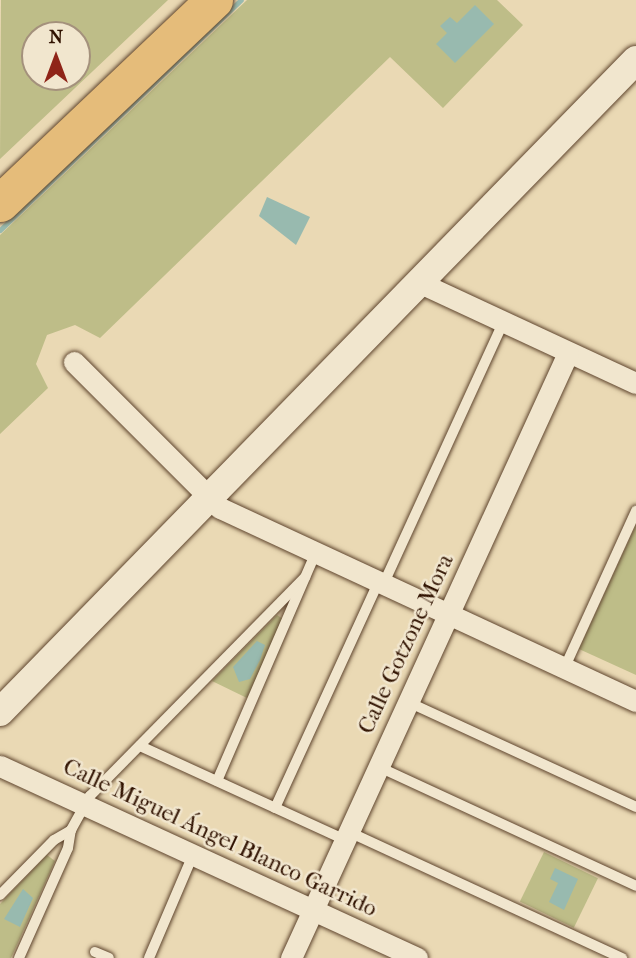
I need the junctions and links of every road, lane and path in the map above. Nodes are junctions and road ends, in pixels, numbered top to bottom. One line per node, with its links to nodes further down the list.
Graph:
1 (214, 0): 3 (highway)
2 (636, 60): 4 (street)
3 (0, 203)
4 (418, 282): 5 (street); 9 (street)
5 (503, 323): 6 (street); 13 (lane)
6 (568, 353): 8 (street); 14 (street, Calle Gotzone Mora)
7 (74, 362): 9 (street)
8 (636, 383)
9 (208, 498): 11 (street); 18 (street)
10 (636, 511): 15 (lane)
11 (316, 554): 12 (lane); 13 (street)
12 (305, 577): 19 (lane); 22 (lane)
13 (380, 584): 14 (street); 25 (lane)
14 (448, 615): 15 (street); 17 (street, Calle Gotzone Mora)
15 (564, 669): 16 (street)
16 (636, 701)
17 (408, 702): 21 (street, Calle Gotzone Mora); 24 (lane)
18 (0, 712)
19 (140, 746): 22 (lane); 23 (lane)
20 (0, 766): 23 (street, Calle Miguel Ángel Blanco Garrido)
21 (379, 767): 27 (street, Calle Gotzone Mora); 29 (lane)
22 (217, 781): 25 (lane)
23 (85, 805): 26 (lane); 28 (street, Calle Miguel Ángel Blanco Garrido)
24 (636, 807)
25 (275, 808): 27 (lane)
26 (71, 830): 30 (lane); 33 (lane)
27 (347, 836): 31 (street, Calle Gotzone Mora); 38 (lane)
28 (193, 855): 31 (street, Calle Miguel Ángel Blanco Garrido); 35 (lane)
29 (636, 886)
30 (0, 895)
31 (313, 910): 36 (street, Calle Gotzone Mora); 37 (street, Calle Miguel Ángel Blanco Garrido)
32 (95, 952): 34 (lane)
33 (19, 958)
34 (109, 958)
35 (149, 958)
36 (291, 958)
37 (417, 958)
38 (622, 958)

